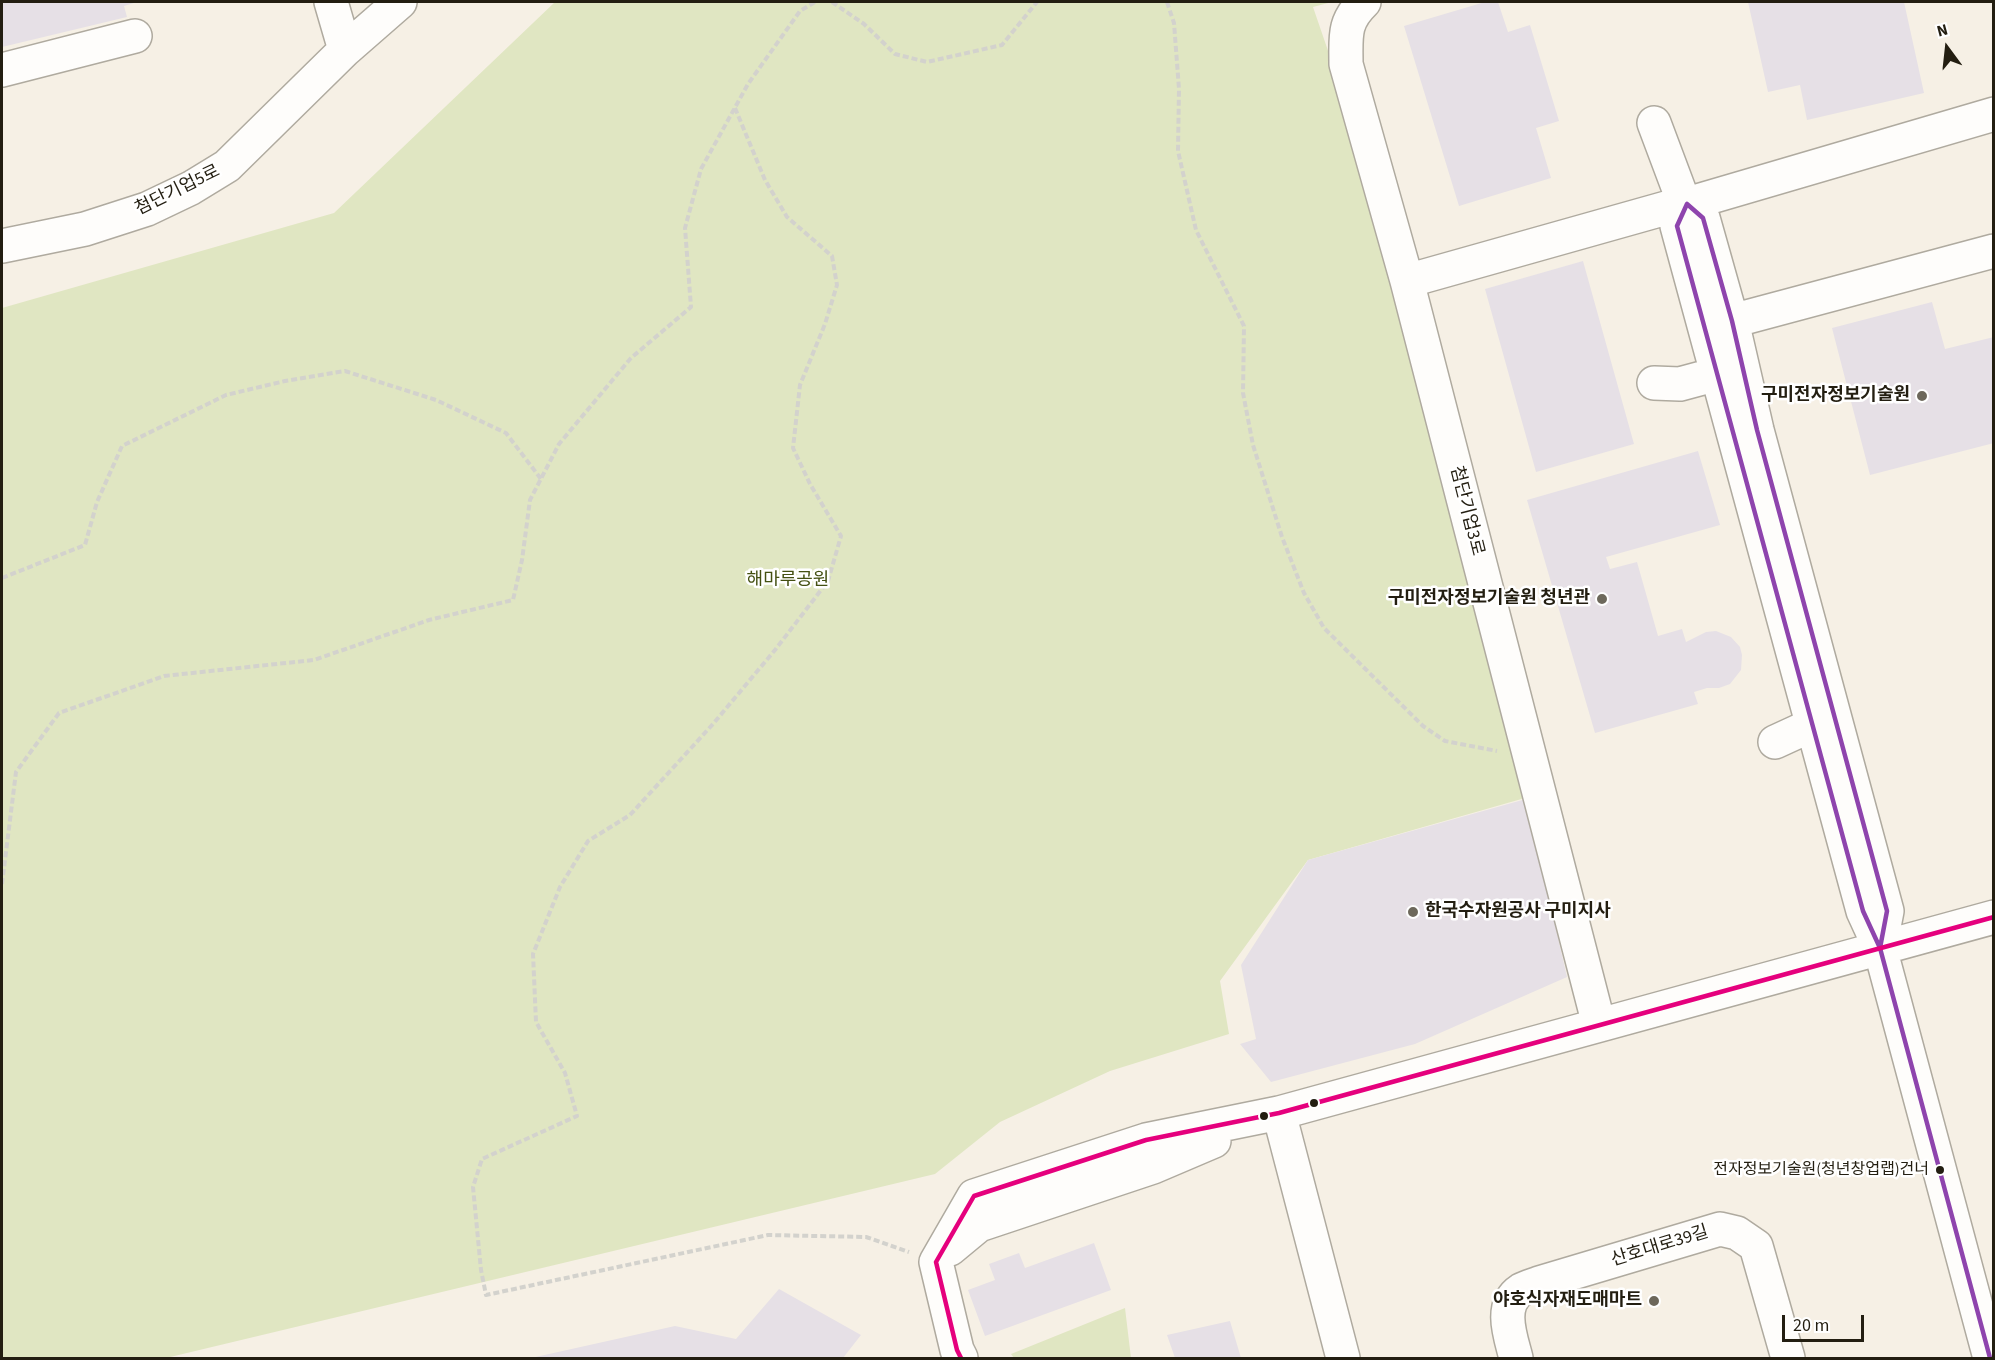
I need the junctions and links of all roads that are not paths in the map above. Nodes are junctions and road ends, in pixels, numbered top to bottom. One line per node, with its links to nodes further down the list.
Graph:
1 (331, 2): 5 (street)
2 (400, 2): 5 (street, 첨단기업5로)
3 (1364, 2): 12 (street, 첨단기업3로)
4 (135, 36): 6 (street)
5 (345, 50): 10 (street, 첨단기업5로)
6 (2, 70)
7 (1994, 114): 9 (street)
8 (1654, 123): 9 (street)
9 (1685, 204): 12 (street); 13 (street); 14 (street)
10 (3, 239)
11 (1994, 251): 13 (street)
12 (1407, 281): 20 (street, 첨단기업3로)
13 (1732, 321): 16 (street)
14 (1717, 374): 15 (street); 16 (street)
15 (1654, 383)
16 (1824, 722): 17 (street); 19 (street)
17 (1775, 742)
18 (1994, 917): 19 (street)
19 (1880, 948): 20 (street); 26 (street)
20 (1599, 1024): 21 (street)
21 (1279, 1113): 22 (street); 23 (street)
22 (961, 1359)
23 (1343, 1359)
24 (1516, 1359): 25 (street, 산호대로39길)
25 (1788, 1359)
26 (1990, 1359)

